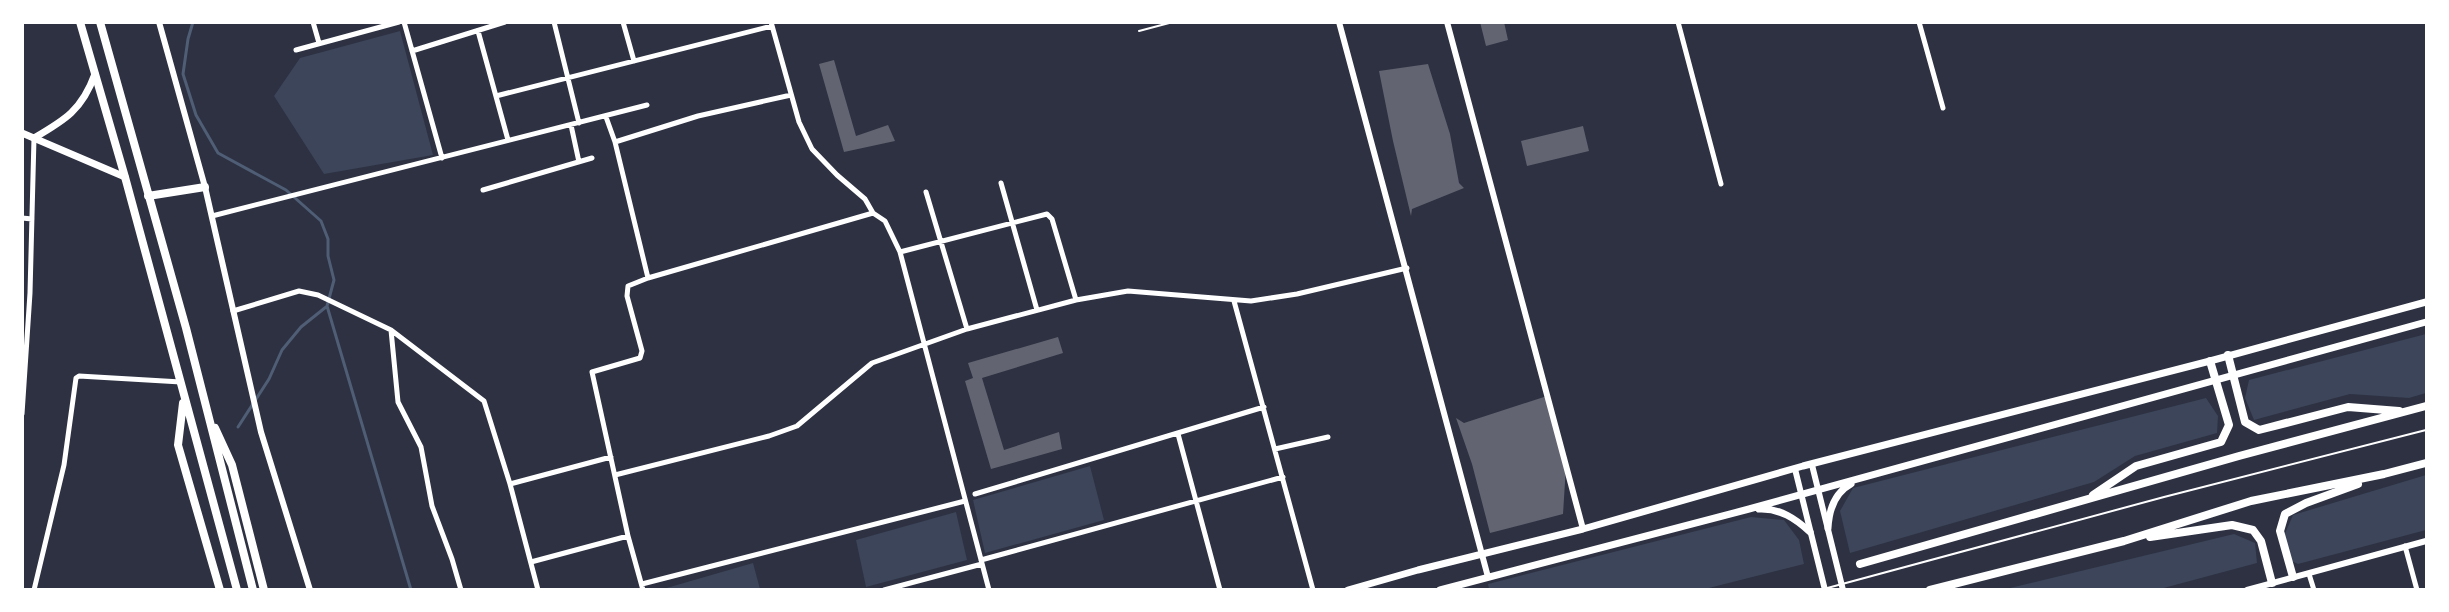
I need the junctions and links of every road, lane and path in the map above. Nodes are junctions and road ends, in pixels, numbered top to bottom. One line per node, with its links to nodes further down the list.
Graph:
1 (80, 22): 24 (main road)
2 (100, 22): 46 (main road)
3 (159, 22): 43 (street)
4 (313, 22): 20 (street)
5 (367, 22): 17 (street)
6 (399, 22): 17 (street)
7 (404, 22): 22 (street)
8 (506, 22): 18 (street)
9 (554, 22): 25 (street)
10 (623, 22): 23 (street)
11 (1173, 22): 19 (lane)
12 (1339, 22): 54 (street)
13 (1447, 22): 97 (street)
14 (1678, 22): 42 (street)
15 (1919, 22): 29 (street)
16 (772, 24): 23 (street); 26 (street)
17 (368, 30): 20 (street)
18 (478, 31): 22 (street); 27 (street)
19 (1139, 31)
20 (319, 44): 21 (street)
21 (296, 50)
22 (412, 51): 37 (street)
23 (634, 61): 25 (street)
24 (95, 74): 34 (main road); 40 (main road)
25 (568, 78): 27 (street); 31 (street)
26 (791, 95): 36 (street); 47 (street)
27 (496, 96): 35 (street)
28 (647, 105): 30 (street)
29 (1943, 108)
30 (606, 117): 31 (street); 36 (street)
31 (579, 123): 32 (street)
32 (571, 125): 35 (street); 39 (street)
33 (22, 133): 34 (main road)
34 (34, 138): 40 (main road); 50 (street)
35 (508, 140): 37 (street)
36 (615, 142): 55 (street)
37 (442, 158): 48 (street)
38 (592, 158): 39 (street)
39 (579, 162): 44 (street)
40 (125, 177): 69 (main road)
41 (1001, 183): 51 (street)
42 (1721, 184)
43 (205, 187): 46 (main road); 48 (street)
44 (483, 190)
45 (926, 192): 52 (street)
46 (148, 196): 73 (main road)
47 (873, 213): 53 (street); 55 (street)
48 (212, 216): 60 (street)
49 (22, 218): 50 (street)
50 (32, 219): 75 (street)
51 (1011, 223): 52 (street); 56 (street); 59 (street)
52 (942, 243): 53 (street); 62 (street)
53 (900, 252): 64 (street)
54 (1407, 268): 57 (street); 103 (street)
55 (648, 278): 80 (street)
56 (1076, 300): 57 (street); 59 (street)
57 (1234, 301): 72 (street)
58 (2427, 302): 65 (main road)
59 (1037, 310): 62 (street)
60 (233, 311): 63 (street); 117 (street)
61 (2427, 322): 67 (main road)
62 (967, 329): 64 (street)
63 (391, 330): 88 (street); 118 (street)
64 (923, 343): 85 (street); 92 (street)
65 (2229, 355): 66 (main road); 67 (main road)
66 (2210, 361): 68 (main road); 82 (main road)
67 (2234, 376): 68 (main road); 74 (main road)
68 (2216, 380): 87 (main road); 93 (main road)
69 (181, 382): 70 (main road); 112 (street)
70 (184, 396): 113 (main road); 114 (main road)
71 (2427, 406): 74 (main road)
72 (1264, 407): 77 (street); 79 (street)
73 (206, 409): 115 (main road); 116 (main road)
74 (2406, 411): 93 (main road)
75 (22, 414)
76 (2427, 430): 126 (lane)
77 (1178, 434): 90 (street); 94 (street)
78 (1328, 437): 79 (street)
79 (1275, 449): 86 (street)
80 (611, 458): 85 (street); 88 (street)
81 (2427, 463): 84 (main road)
82 (1812, 465): 83 (main road); 89 (street)
83 (1795, 469): 91 (street); 97 (main road)
84 (2384, 474): 100 (main road); 109 (main road)
85 (615, 475): 99 (street)
86 (1283, 477): 94 (street); 123 (street)
87 (1861, 478): 89 (main road); 96 (main road)
88 (510, 484): 104 (street)
89 (1818, 490): 91 (main road); 96 (street)
90 (975, 494)
91 (1801, 495): 95 (main road); 98 (street)
92 (965, 501): 105 (street); 111 (street)
93 (2086, 501): 106 (main road)
94 (1196, 502): 105 (street); 122 (street)
95 (1749, 509): 98 (main road); 108 (main road)
96 (1828, 528): 128 (street)
97 (1583, 529): 103 (main road)
98 (1810, 532): 127 (street)
99 (628, 536): 104 (street); 111 (street)
100 (2124, 541): 110 (main road); 129 (main road)
101 (2427, 541): 102 (street)
102 (2405, 546): 107 (street); 132 (street)
103 (1482, 554): 108 (street); 124 (main road)
104 (531, 562): 119 (street)
105 (981, 562): 120 (street); 121 (street)
106 (1860, 564)
107 (2309, 574): 109 (street); 131 (street)
108 (1488, 577): 125 (main road)
109 (2294, 577): 110 (street)
110 (2272, 583): 130 (street)
111 (643, 587)
112 (34, 590)
113 (220, 590)
114 (237, 590)
115 (252, 590)
116 (264, 590)
117 (310, 590)
118 (461, 590)
119 (538, 590)
120 (884, 590)
121 (989, 590)
122 (1220, 590)
123 (1313, 590)
124 (1348, 590)
125 (1440, 590)
126 (1820, 590)
127 (1825, 590)
128 (1843, 590)
129 (1930, 590)
130 (2247, 590)
131 (2313, 590)
132 (2417, 590)

